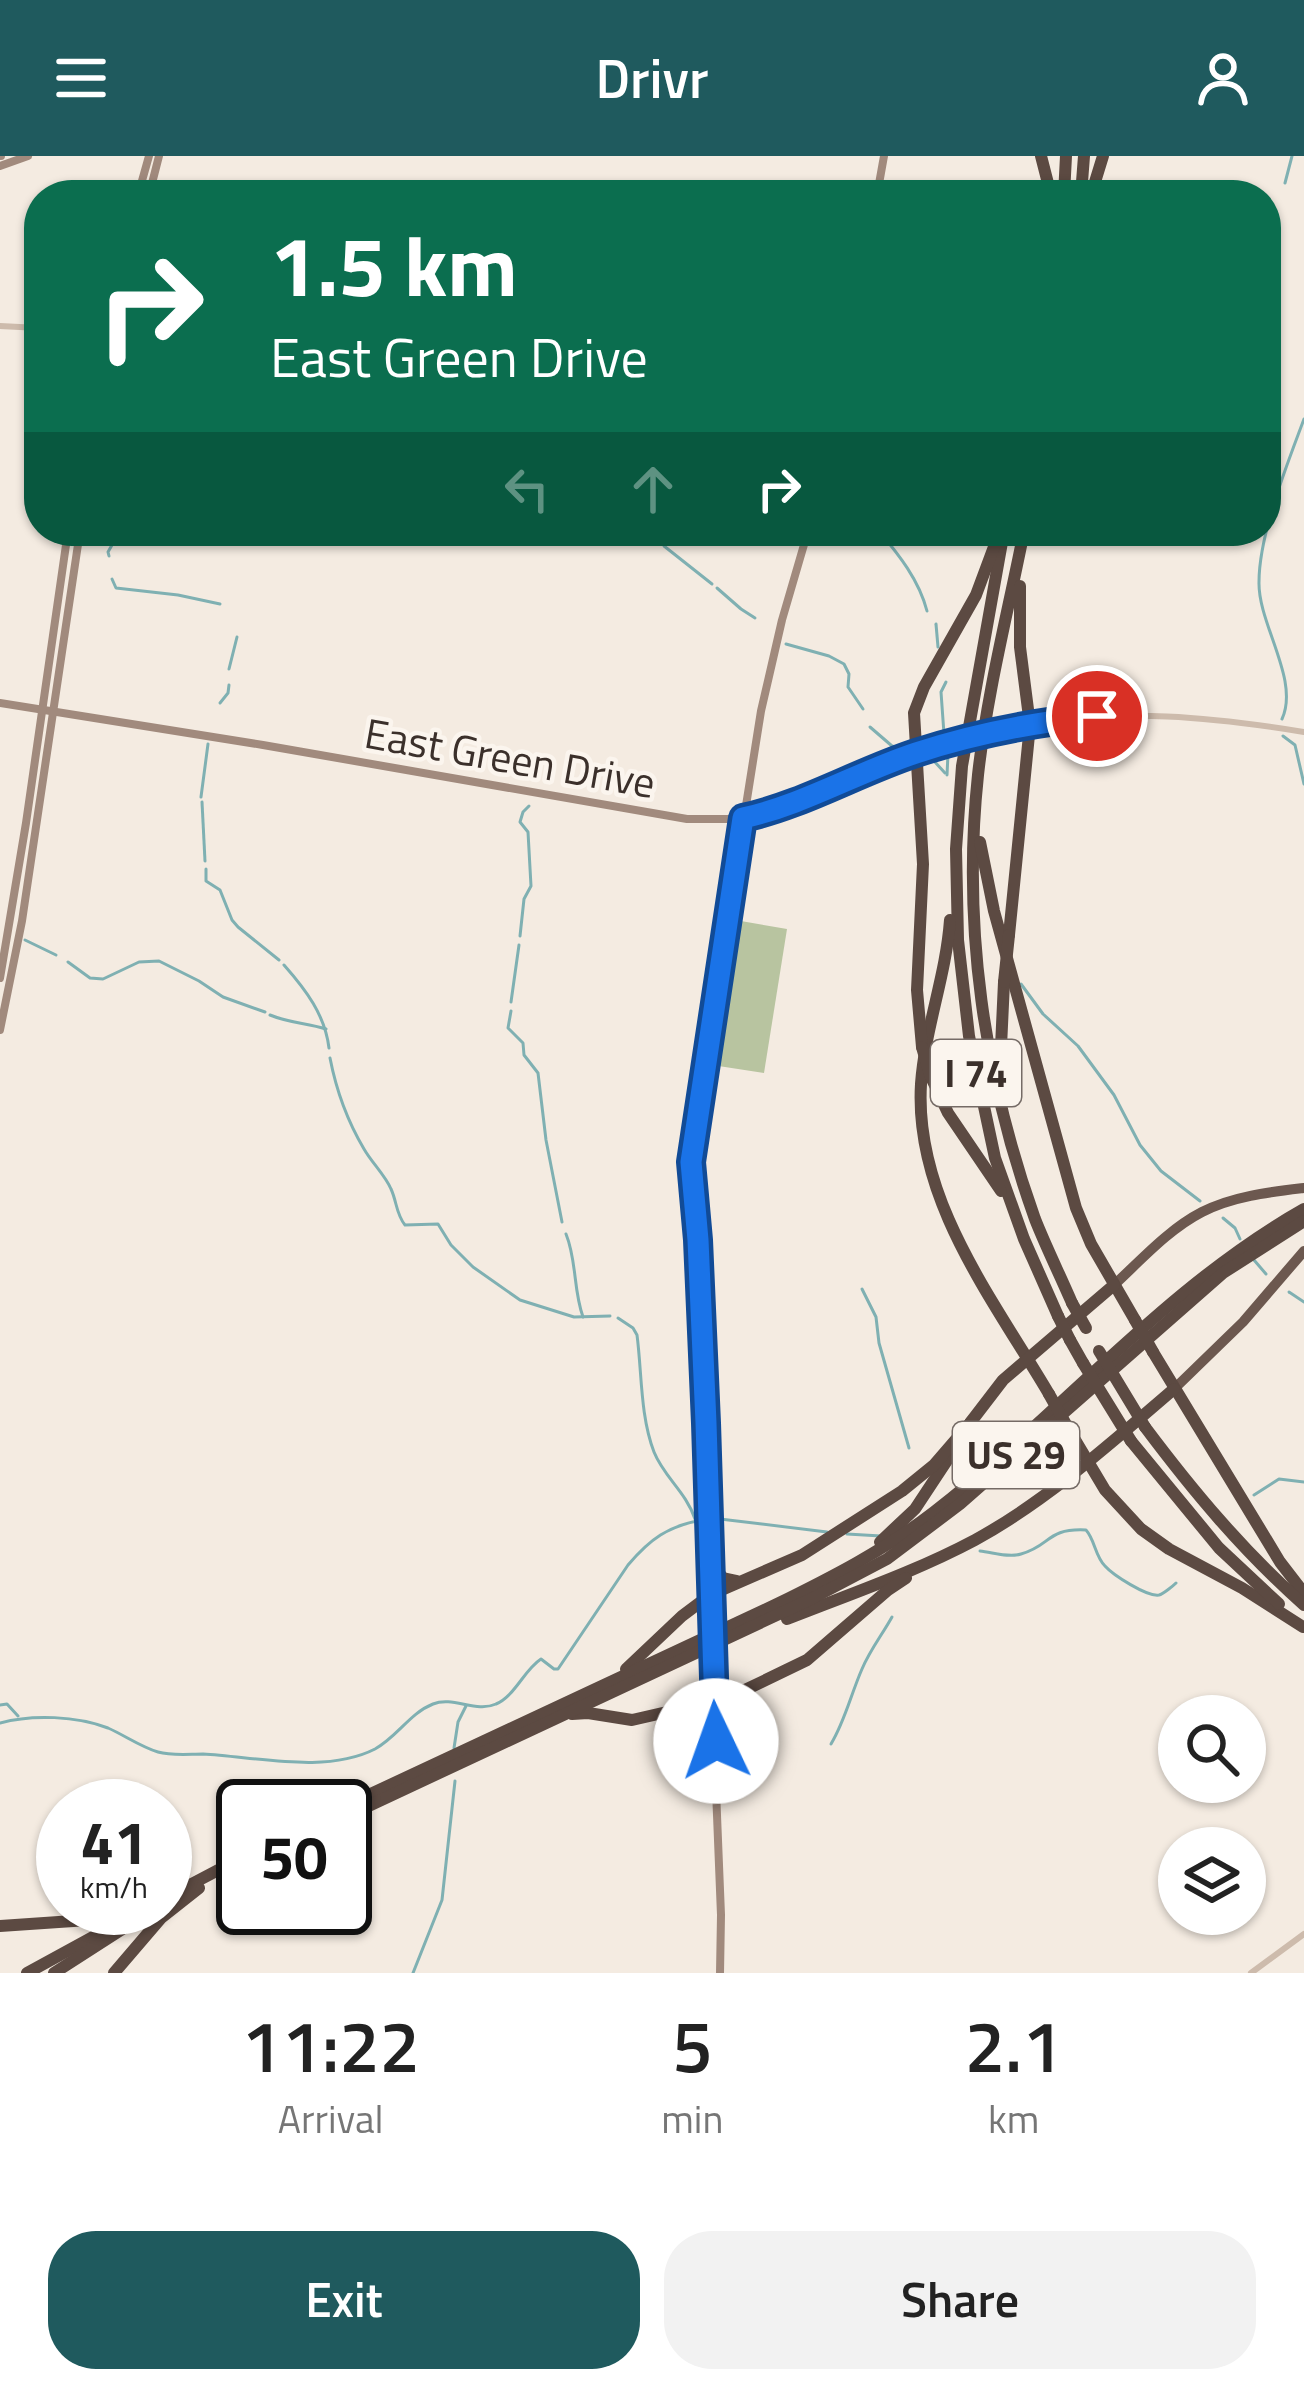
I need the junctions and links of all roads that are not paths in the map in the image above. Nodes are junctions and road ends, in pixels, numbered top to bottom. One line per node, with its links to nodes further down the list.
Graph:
1 (28, 156): 2 (main road)
2 (0, 166)
3 (66, 546): 11 (main road)
4 (77, 546): 11 (main road)
5 (804, 546): 16 (main road)
6 (996, 546): 14 (highway)
7 (999, 546): 17 (highway, I 74)
8 (1023, 546): 15 (highway, I 74)
9 (1024, 546): 12 (highway)
10 (0, 704): 11 (main road, East Green Drive)
11 (47, 712): 16 (main road, East Green Drive); 18 (main road); 19 (main road)
12 (1030, 725): 13 (street); 14 (main road, East Green Drive, bridge); 20 (highway, bridge)
13 (1304, 732)
14 (917, 752): 16 (main road, East Green Drive); 24 (highway, bridge)
15 (978, 776): 20 (highway, I 74); 26 (highway)
16 (743, 818): 32 (main road)
17 (957, 818): 24 (highway, I 74); 27 (highway)
18 (0, 978)
19 (0, 1030)
20 (1020, 1172): 37 (highway, I 74, bridge)
21 (1304, 1188): 26 (highway)
22 (1304, 1210): 33 (highway, US 29)
23 (1304, 1220): 39 (highway, US 29)
24 (1024, 1239): 38 (highway, I 74, bridge)
25 (1304, 1251): 28 (highway)
26 (1114, 1285): 27 (highway); 28 (highway, bridge)
27 (1028, 1359): 29 (highway); 30 (highway, bridge)
28 (1174, 1389): 30 (highway); 35 (highway)
29 (971, 1421): 33 (highway); 34 (highway)
30 (1088, 1463): 31 (highway); 38 (highway)
31 (943, 1556): 39 (highway); 41 (highway)
32 (710, 1562): 34 (highway); 36 (main road)
33 (836, 1574): 40 (highway, US 29)
34 (739, 1580): 36 (highway)
35 (1304, 1593)
36 (710, 1595): 40 (highway); 41 (main road, bridge)
37 (1304, 1605)
38 (1304, 1628)
39 (701, 1651): 43 (highway, US 29)
40 (592, 1691): 45 (highway, US 29)
41 (715, 1701): 42 (highway); 44 (main road)
42 (695, 1706): 43 (highway); 44 (highway)
43 (561, 1715): 46 (highway, US 29)
44 (715, 1724): 58 (main road)
45 (372, 1793)
46 (372, 1803)
47 (216, 1878): 48 (highway)
48 (199, 1888): 49 (highway); 57 (highway)
49 (192, 1891)
50 (36, 1924): 51 (highway)
51 (0, 1926)
52 (1304, 1934): 59 (street)
53 (97, 1935): 55 (highway)
54 (112, 1935): 56 (highway)
55 (27, 1973)
56 (54, 1973)
57 (114, 1973)
58 (719, 1973)
59 (1251, 1973)

